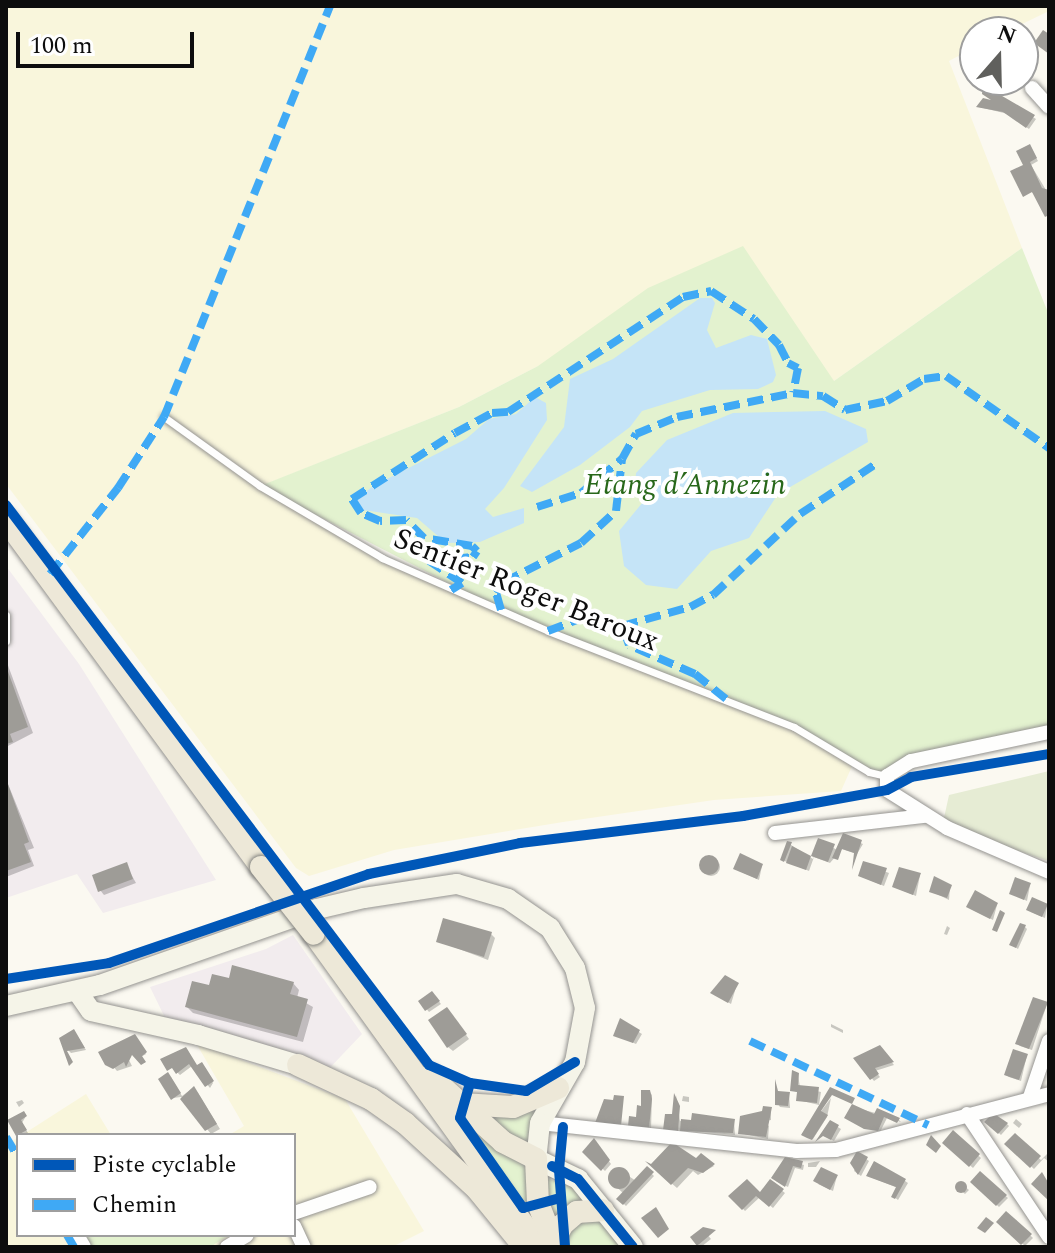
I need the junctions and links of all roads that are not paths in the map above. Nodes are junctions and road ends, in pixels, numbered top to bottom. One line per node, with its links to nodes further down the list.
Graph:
1 (164, 417): 6 (lane, Sentier Roger Baroux)
2 (6, 520): 15 (main road, bridge)
3 (6, 615): 4 (lane)
4 (6, 641)
5 (1049, 732): 6 (street)
6 (887, 776): 7 (street)
7 (925, 816): 8 (street); 9 (street)
8 (775, 833)
9 (1049, 872)
10 (100, 985): 11 (street); 16 (street); 19 (street)
11 (77, 991): 12 (street); 14 (street)
12 (39, 1000): 13 (street); 14 (street)
13 (6, 1006)
14 (91, 1011): 16 (street)
15 (374, 1012): 22 (main road); 30 (main road)
16 (117, 1016): 18 (street)
17 (1049, 1041): 21 (street)
18 (298, 1065): 31 (main road)
19 (558, 1088): 22 (main road); 24 (street)
20 (1049, 1094): 21 (street)
21 (1030, 1097): 23 (street)
22 (461, 1104): 25 (main road)
23 (967, 1114): 24 (street); 29 (street)
24 (540, 1123): 25 (street)
25 (536, 1159): 27 (street); 30 (main road)
26 (370, 1187): 28 (street)
27 (603, 1210): 30 (main road); 32 (street)
28 (296, 1212)
29 (1049, 1237)
30 (549, 1246)
31 (524, 1247)
32 (633, 1247)

